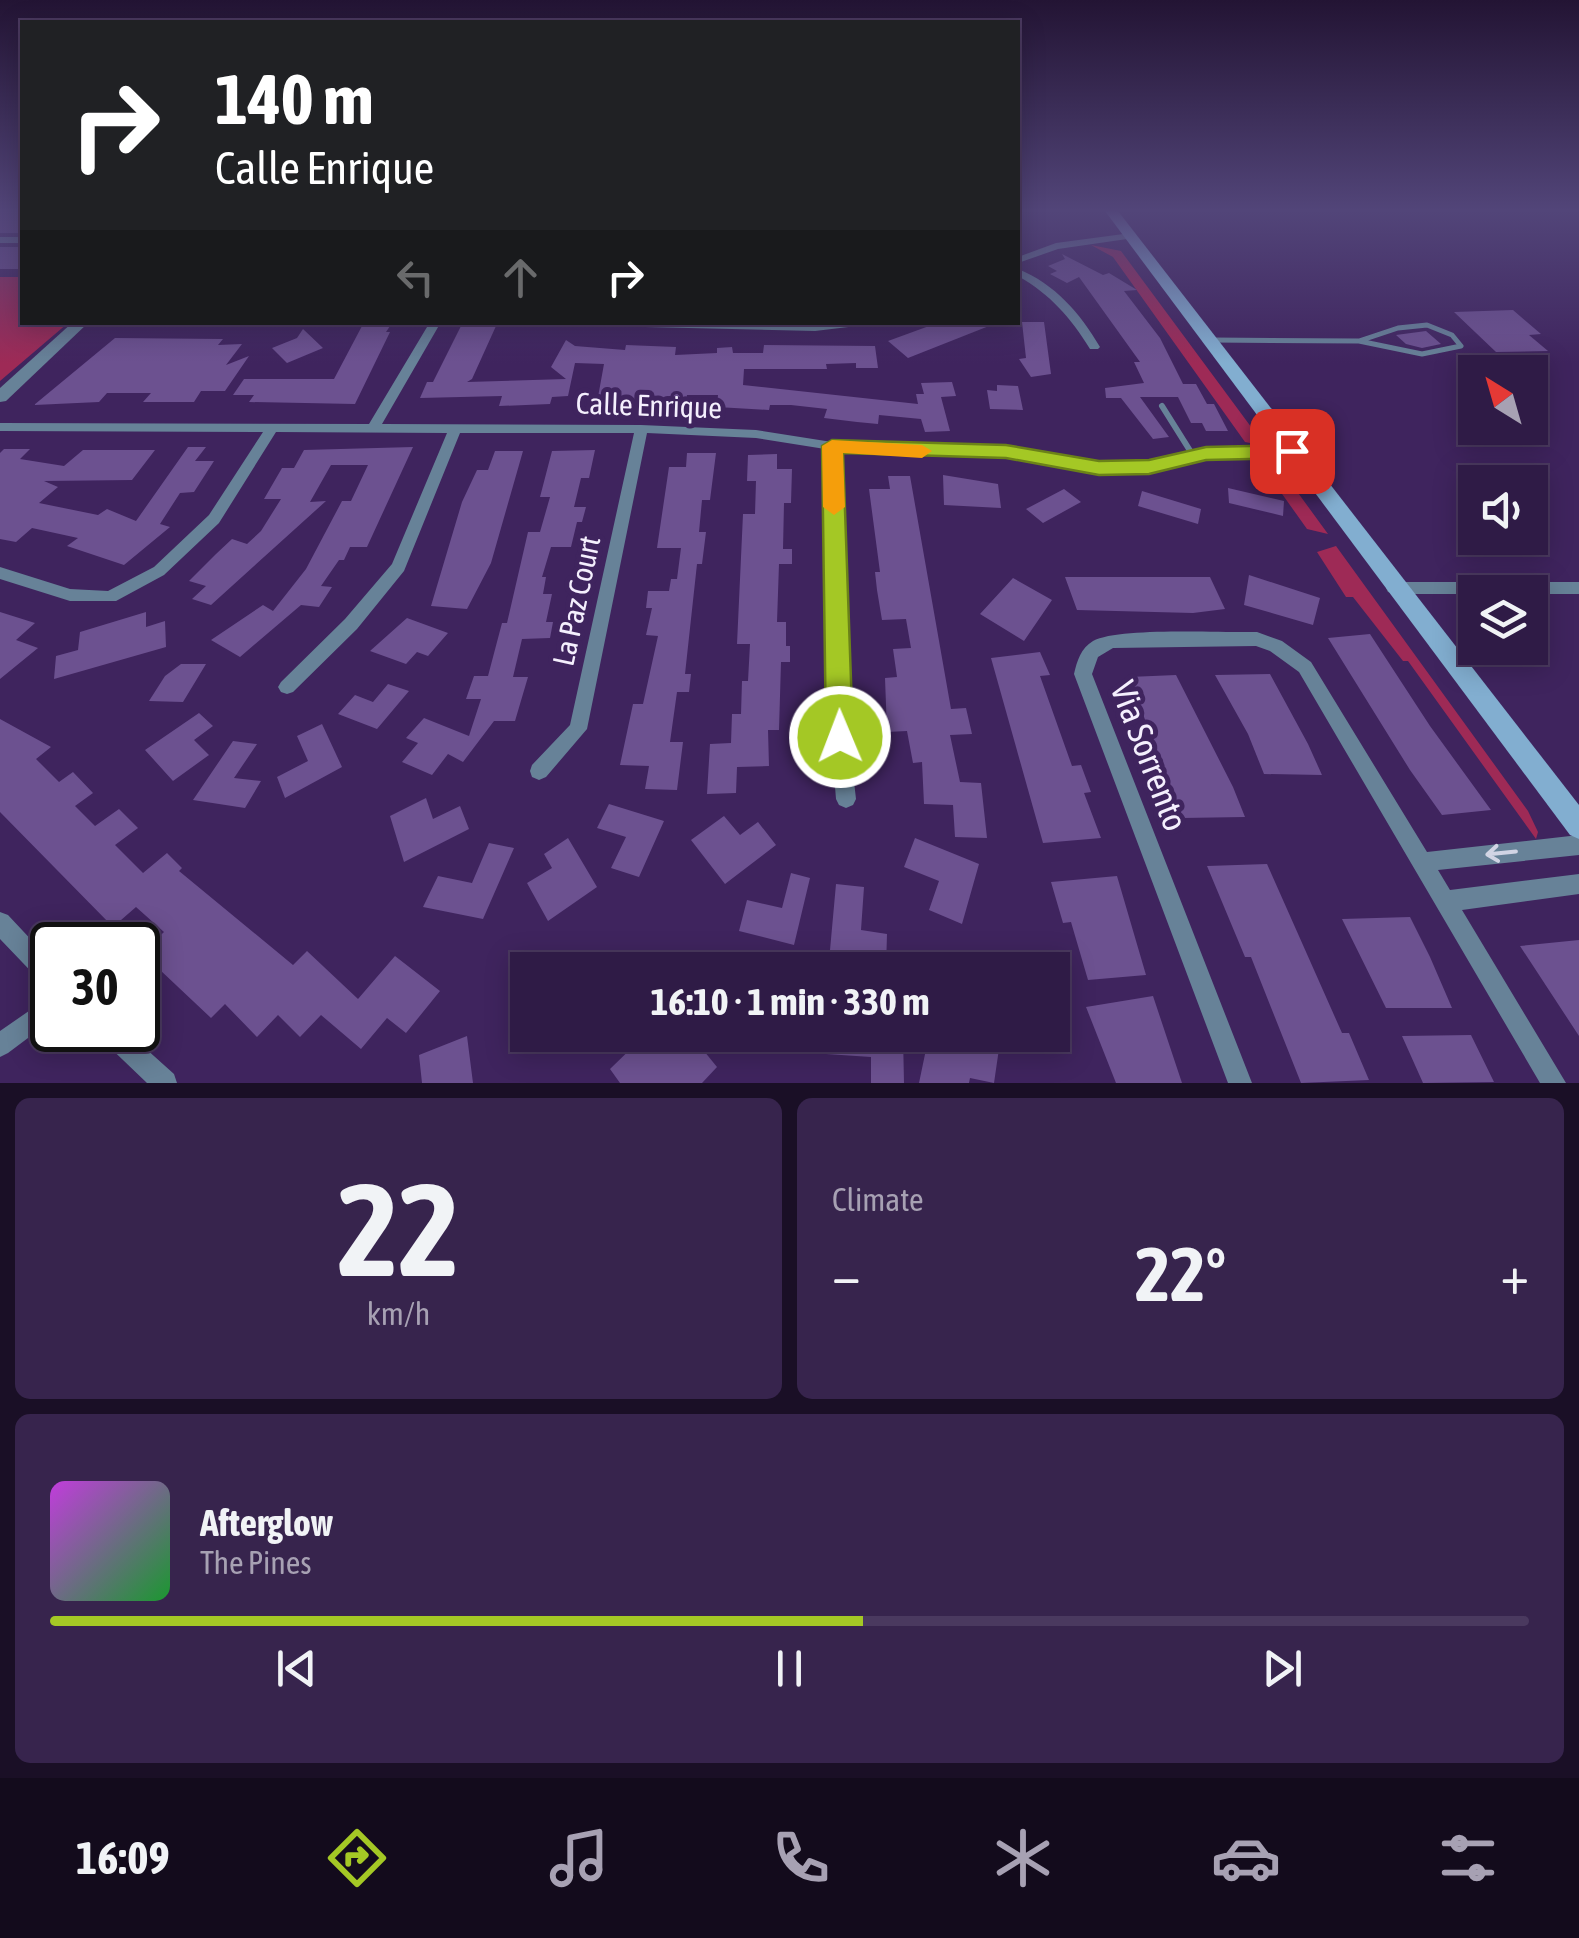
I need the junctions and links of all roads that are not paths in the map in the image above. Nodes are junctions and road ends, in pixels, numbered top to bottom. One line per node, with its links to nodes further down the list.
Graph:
1 (1150, 262): 7 (main road)
2 (1020, 273): 9 (street)
3 (79, 325): 10 (street)
4 (434, 325): 14 (street)
5 (687, 325): 6 (street)
6 (840, 325)
7 (1213, 340): 8 (lane); 18 (main road)
8 (1359, 341): 8 (lane)
9 (1094, 347)
10 (0, 397)
11 (1162, 406): 19 (lane)
12 (0, 427): 13 (street, Calle Enrique)
13 (272, 428): 14 (street, Calle Enrique); 20 (street)
14 (373, 428): 15 (street, Calle Enrique)
15 (455, 428): 16 (street, Calle Enrique); 23 (street)
16 (641, 429): 17 (street, Calle Enrique); 24 (street, La Paz Court)
17 (832, 446): 19 (street, Calle Enrique); 25 (street)
18 (1292, 451): 19 (street, Calle Enrique); 21 (main road)
19 (1194, 457)
20 (0, 573)
21 (1394, 588): 22 (street); 26 (main road)
22 (1579, 588)
23 (287, 688)
24 (539, 771)
25 (846, 799)
26 (1579, 826)
27 (1579, 845): 28 (street, one-way to 28)
28 (1422, 862): 30 (street, Via Sorrento); 37 (street, Via Sorrento)
29 (1579, 884): 30 (street)
30 (1447, 901): 38 (street, Via Sorrento)
31 (0, 923): 32 (street)
32 (30, 954)
33 (30, 1022): 34 (street)
34 (0, 1045)
35 (132, 1052): 36 (street)
36 (165, 1083)
37 (1240, 1083)
38 (1554, 1083)

